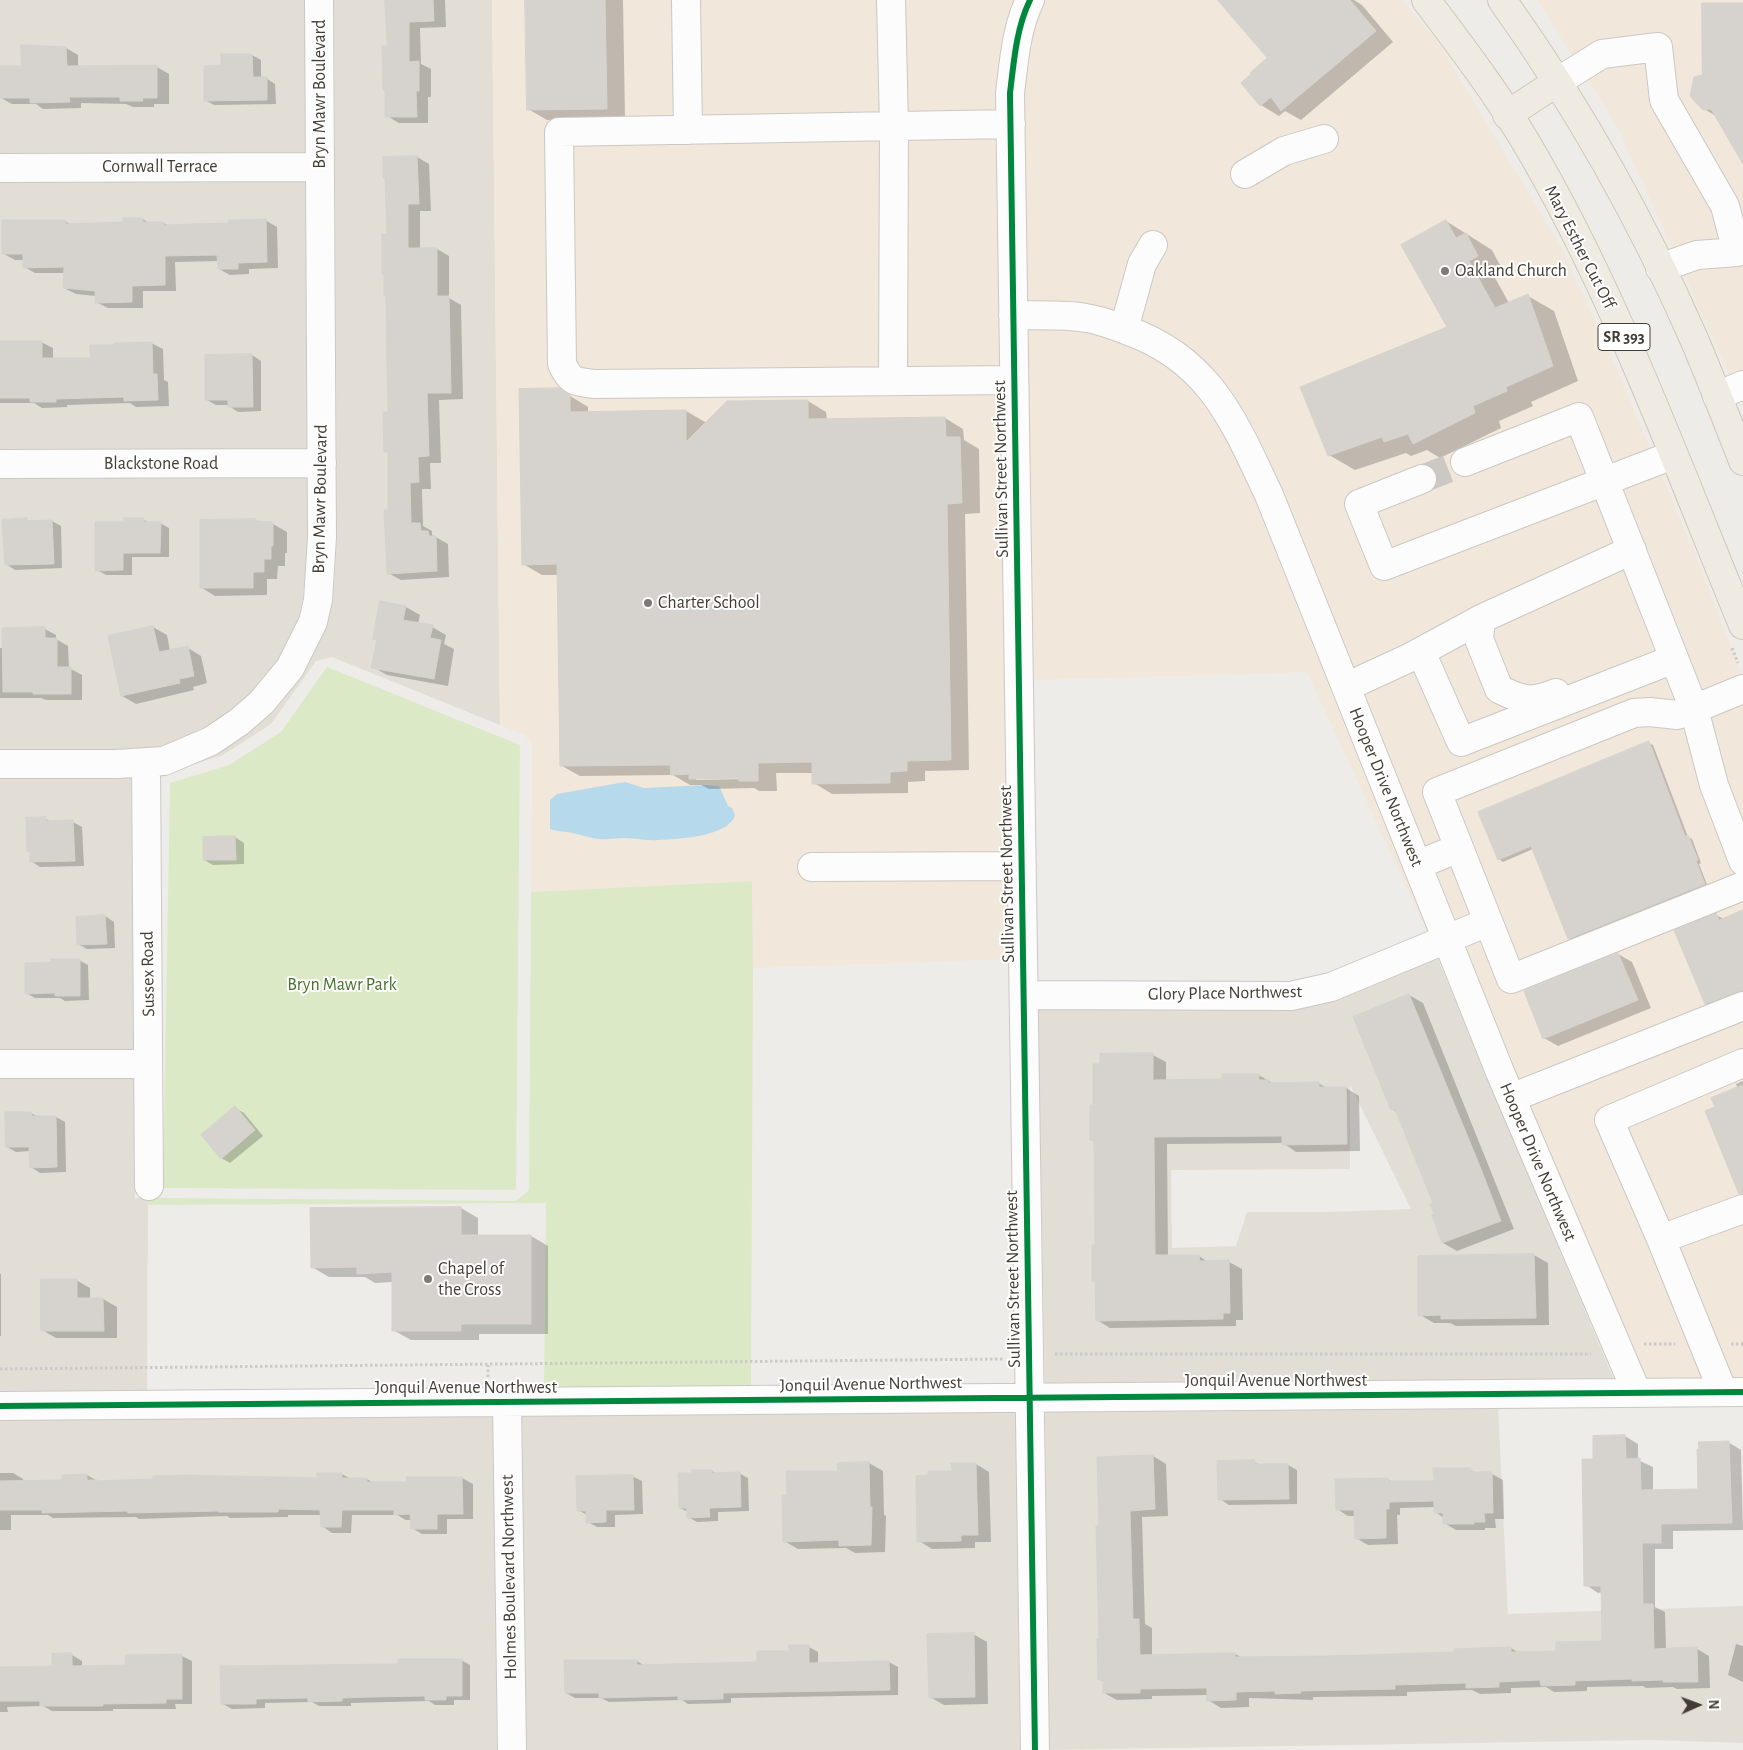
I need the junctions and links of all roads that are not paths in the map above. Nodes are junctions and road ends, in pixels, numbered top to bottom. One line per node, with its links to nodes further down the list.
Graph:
1 (319, 0): 13 (street, Bryn Mawr Boulevard)
2 (686, 0): 11 (street)
3 (891, 0): 10 (street)
4 (1030, 0): 9 (street, Sullivan Street Northwest)
5 (1426, 0): 8 (main road, Mary Esther Cut Off / SR 393)
6 (1502, 0): 7 (main road)
7 (1557, 82): 8 (main road); 16 (street); 18 (main road)
8 (1507, 115): 25 (main road, Mary Esther Cut Off / SR 393)
9 (1010, 124): 10 (street); 19 (street, Sullivan Street Northwest)
10 (894, 126): 11 (street); 22 (street)
11 (688, 130): 22 (street)
12 (1324, 139): 15 (street)
13 (320, 167): 14 (street, Cornwall Terrace); 28 (street, Bryn Mawr Boulevard)
14 (0, 168)
15 (1245, 174)
16 (1734, 206): 18 (street)
17 (1153, 245): 20 (street)
18 (1660, 268): 24 (main road)
19 (1013, 315): 20 (street, Hooper Drive Northwest); 21 (street, Sullivan Street Northwest)
20 (1124, 329): 37 (street, Hooper Drive Northwest)
21 (1014, 380): 22 (street); 45 (street, Sullivan Street Northwest)
22 (893, 381)
23 (1743, 385): 24 (street)
24 (1717, 396): 27 (main road)
25 (1673, 455): 31 (street); 34 (main road, Mary Esther Cut Off / SR 393)
26 (1465, 462): 31 (street)
27 (1743, 462)
28 (322, 463): 29 (street, Blackstone Road); 40 (street, Bryn Mawr Boulevard)
29 (0, 464)
30 (1422, 479): 31 (street)
31 (1605, 481): 32 (street)
32 (1632, 550): 33 (street); 36 (street)
33 (1481, 619): 35 (street); 36 (street)
34 (1743, 625)
35 (1421, 652): 36 (street); 37 (street)
36 (1669, 661): 39 (street)
37 (1346, 687): 44 (street, Hooper Drive Northwest)
38 (1743, 689): 39 (street)
39 (1694, 709): 42 (street); 43 (street)
40 (146, 762): 41 (street, Bryn Mawr Boulevard); 54 (street, Sussex Road)
41 (0, 764)
42 (1459, 848): 44 (street); 48 (street)
43 (1743, 861)
44 (1417, 865): 49 (street, Hooper Drive Northwest)
45 (1022, 866): 46 (street); 50 (street, Sullivan Street Northwest)
46 (812, 868)
47 (1743, 886): 48 (street)
48 (1488, 922): 49 (street, Glory Place Northwest)
49 (1447, 940): 50 (street, Glory Place Northwest); 55 (street, Hooper Drive Northwest)
50 (1024, 995): 61 (street, Sullivan Street Northwest)
51 (1743, 1006): 55 (street)
52 (1743, 1063): 58 (street)
53 (0, 1064): 54 (street)
54 (148, 1064): 56 (street, Sussex Road)
55 (1511, 1098): 60 (street, Hooper Drive Northwest)
56 (149, 1186)
57 (1743, 1209): 58 (street)
58 (1661, 1239): 59 (street)
59 (1733, 1392): 60 (street, Jonquil Avenue Northwest)
60 (1637, 1393): 61 (street, Jonquil Avenue Northwest)
61 (1030, 1397): 62 (street, Jonquil Avenue Northwest); 65 (street, Sullivan Street Northwest)
62 (507, 1403): 63 (street, Jonquil Avenue Northwest); 64 (street, Holmes Boulevard Northwest)
63 (0, 1406)
64 (512, 1750)
65 (1035, 1750)

